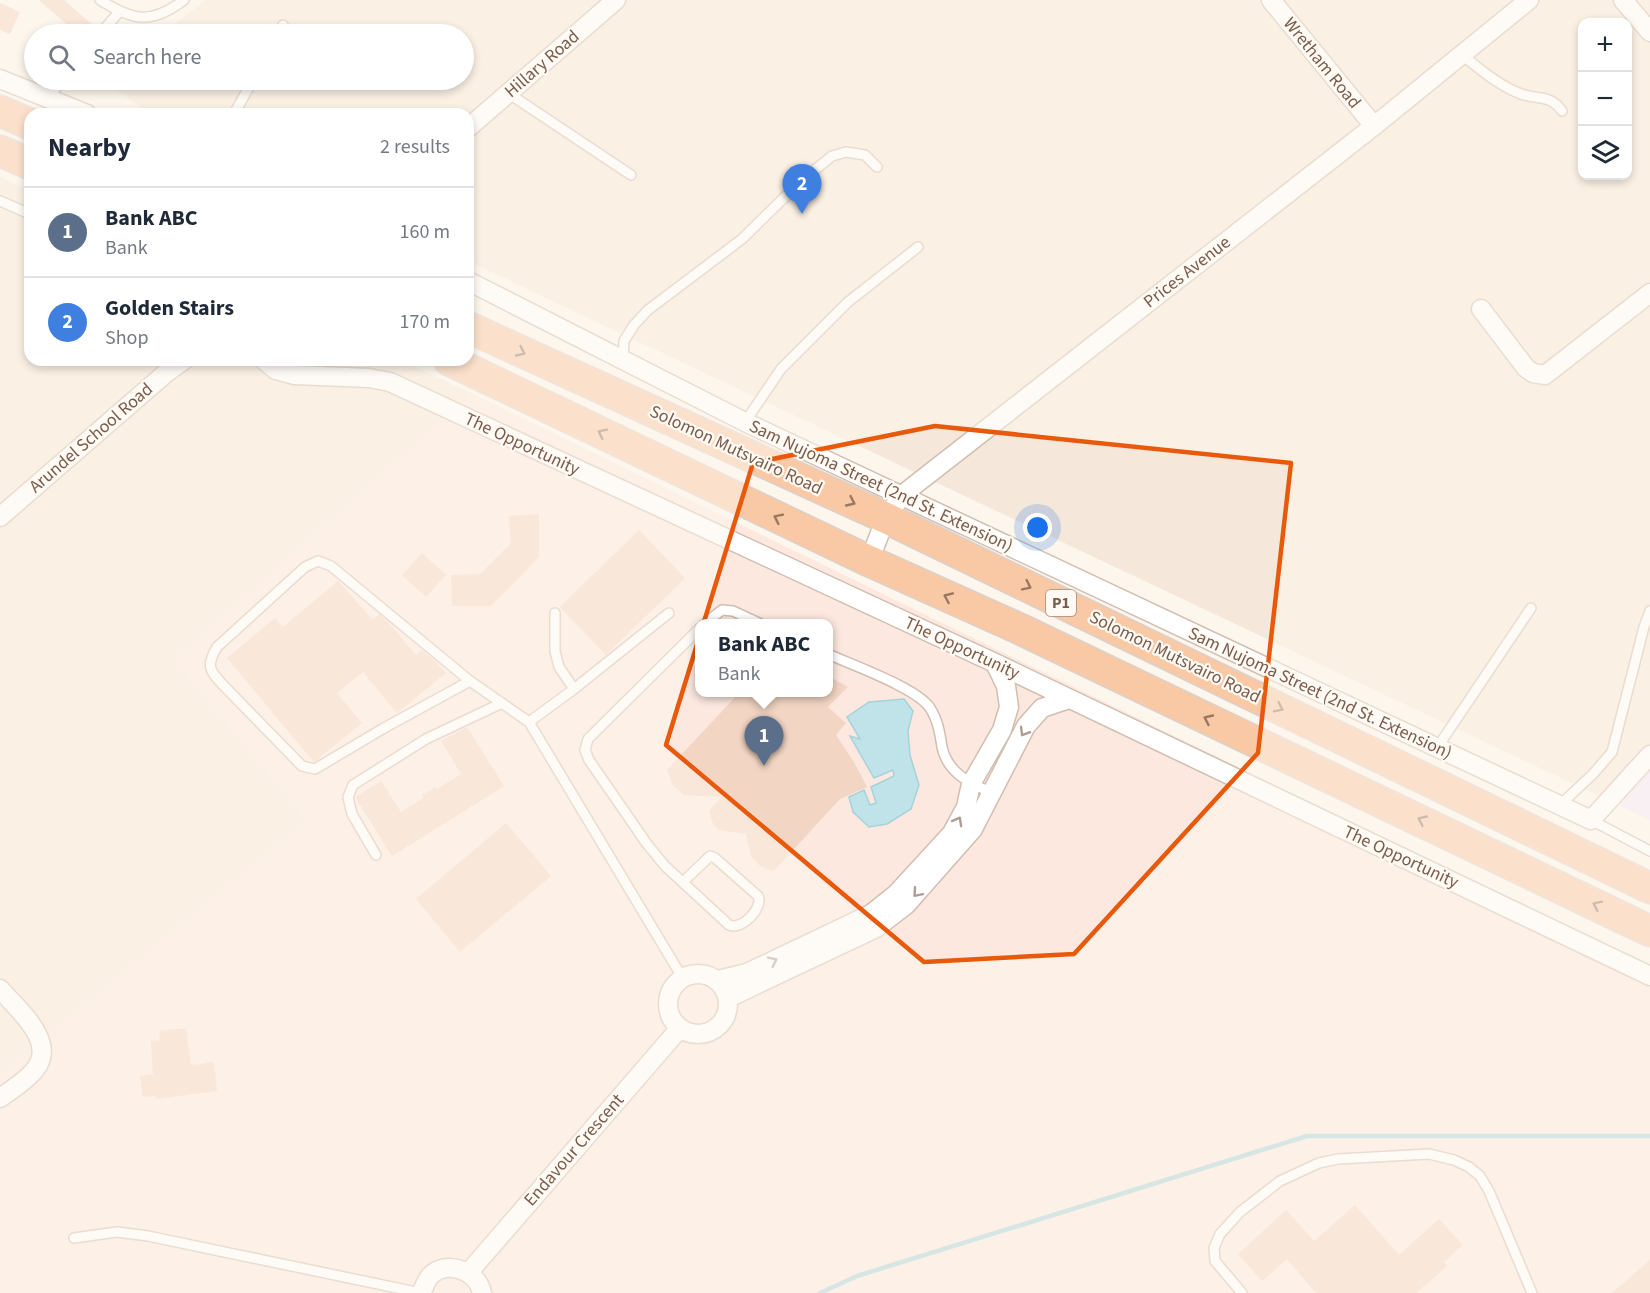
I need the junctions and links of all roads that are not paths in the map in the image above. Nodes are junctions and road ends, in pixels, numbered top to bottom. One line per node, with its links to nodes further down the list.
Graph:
1 (100, 0): 7 (lane)
2 (184, 0): 7 (lane)
3 (616, 0): 16 (street, Hillary Road)
4 (1271, 0): 24 (street, Wretham Road)
5 (1529, 0): 10 (street, Prices Avenue)
6 (1623, 0): 9 (street)
7 (119, 12): 8 (lane)
8 (109, 24)
9 (1650, 32)
10 (1462, 55): 21 (lane); 24 (street, Prices Avenue)
11 (0, 80): 12 (street)
12 (24, 88)
13 (28, 90): 17 (street)
14 (54, 90): 17 (lane)
15 (247, 90): 19 (lane)
16 (508, 93): 23 (street, Hillary Road); 28 (lane)
17 (48, 97): 18 (street)
18 (73, 108)
19 (237, 108)
20 (0, 111): 22 (highway)
21 (1562, 111)
22 (24, 121)
23 (474, 123)
24 (1374, 126): 41 (street, Prices Avenue)
25 (0, 151): 26 (highway)
26 (24, 161)
27 (877, 167): 36 (lane)
28 (631, 175)
29 (0, 201): 30 (lane)
30 (24, 211)
31 (918, 247): 40 (lane)
32 (474, 284): 36 (street, Sam Nujoma Street (2nd St. Extension))
33 (1650, 293): 34 (street)
34 (1481, 309)
35 (474, 330): 41 (highway, Solomon Mutsvairo Road / P1, one-way to 41)
36 (623, 360): 40 (street, Sam Nujoma Street (2nd St. Extension))
37 (176, 366): 42 (street, Arundel School Road)
38 (271, 366): 52 (street, The Opportunity)
39 (462, 366): 43 (highway, P1, one-way to 39)
40 (745, 422): 41 (street, Sam Nujoma Street (2nd St. Extension))
41 (894, 506): 43 (street); 58 (street, Sam Nujoma Street (2nd St. Extension)); 67 (highway, Solomon Mutsvairo Road / P1, one-way to 67)
42 (0, 517)
43 (869, 561): 68 (highway, P1, one-way to 43)
44 (1531, 608): 58 (lane)
45 (1650, 611): 62 (lane)
46 (555, 613): 54 (lane)
47 (669, 613): 54 (lane)
48 (710, 619): 49 (lane)
49 (751, 619)
50 (695, 632): 66 (lane)
51 (833, 656): 60 (lane)
52 (995, 663): 55 (street, The Opportunity); 60 (street)
53 (470, 681): 53 (lane); 56 (lane)
54 (574, 689): 57 (lane)
55 (1069, 699): 61 (street, one-way to 61); 69 (street, The Opportunity)
56 (502, 703): 57 (lane); 65 (lane)
57 (529, 722): 70 (lane)
58 (1437, 748): 62 (street, Sam Nujoma Street (2nd St. Extension))
59 (1650, 756): 63 (street)
60 (970, 784): 61 (lane); 71 (street, one-way to 60)
61 (991, 792): 73 (street, one-way to 73)
62 (1560, 805): 63 (street, Sam Nujoma Street (2nd St. Extension))
63 (1591, 820): 64 (lane)
64 (1650, 851)
65 (376, 855)
66 (683, 882): 66 (lane)
67 (1650, 888)
68 (1650, 931)
69 (1650, 976)
70 (682, 977): 71 (street); 74 (street)
71 (718, 980): 73 (street)
72 (0, 989): 75 (street)
73 (728, 998): 74 (street)
74 (680, 1028): 77 (street, Endavour Crescent)
75 (0, 1098)
76 (74, 1238): 78 (lane)
77 (469, 1272): 78 (street); 79 (street)
78 (421, 1293)
79 (482, 1293)
80 (1242, 1293): 81 (lane)
81 (1532, 1293)

